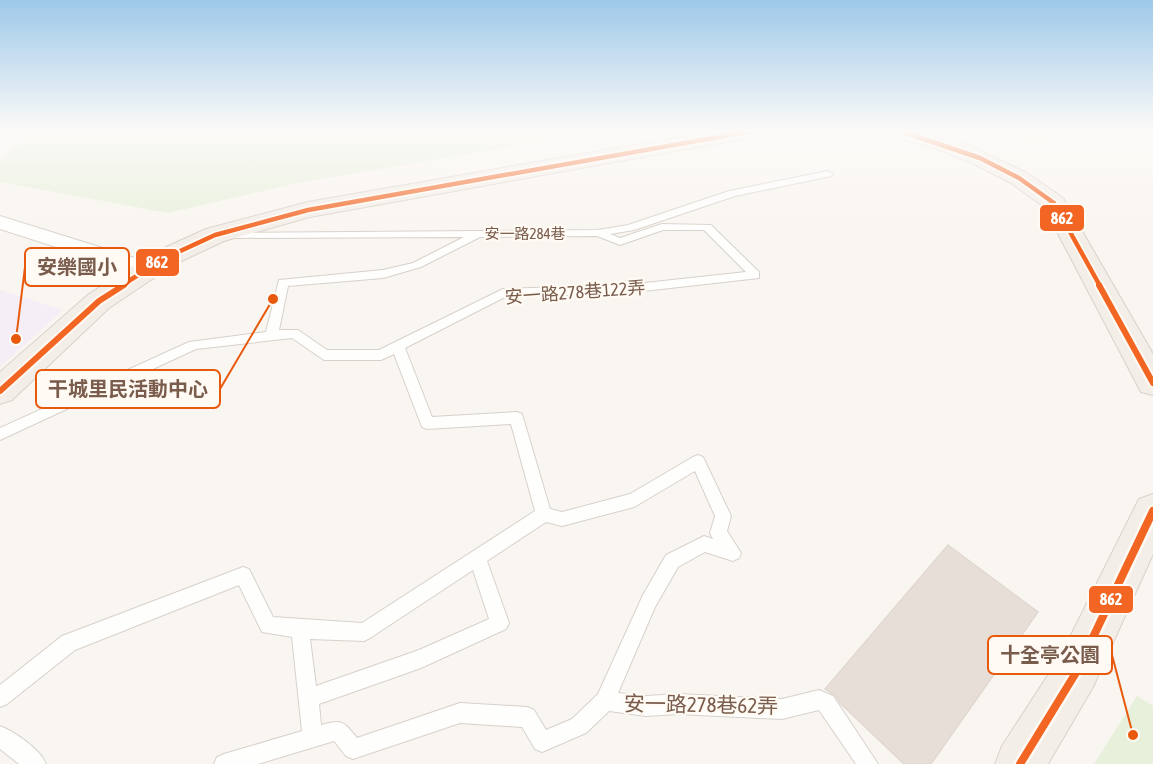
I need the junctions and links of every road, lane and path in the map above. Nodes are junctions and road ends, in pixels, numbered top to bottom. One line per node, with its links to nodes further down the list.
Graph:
1 (553, 167): 7 (main road)
2 (998, 167): 11 (main road)
3 (828, 174): 5 (lane, 安一路284巷)
4 (0, 222): 8 (street)
5 (598, 233): 6 (lane, 安一路284巷); 10 (lane, 安一路278巷122弄)
6 (479, 234): 7 (lane, 安一路284巷); 9 (lane)
7 (215, 236): 8 (main road)
8 (146, 269): 12 (main road)
9 (271, 336): 10 (lane, 安一路278巷122弄); 13 (lane, 安一路278巷122弄)
10 (398, 346): 15 (lane)
11 (1153, 383)
12 (0, 391)
13 (0, 434)
14 (1153, 511): 26 (main road)
15 (544, 514): 16 (lane); 20 (lane)
16 (477, 556): 17 (lane); 19 (lane)
17 (300, 630): 18 (lane); 19 (lane)
18 (0, 697)
19 (309, 698): 22 (lane)
20 (605, 701): 22 (lane, 安一路278巷62弄); 25 (lane, 安一路278巷62弄)
21 (0, 736): 23 (lane)
22 (313, 738): 24 (lane, 安一路278巷62弄)
23 (36, 764)
24 (224, 764)
25 (868, 764)
26 (1020, 764)

